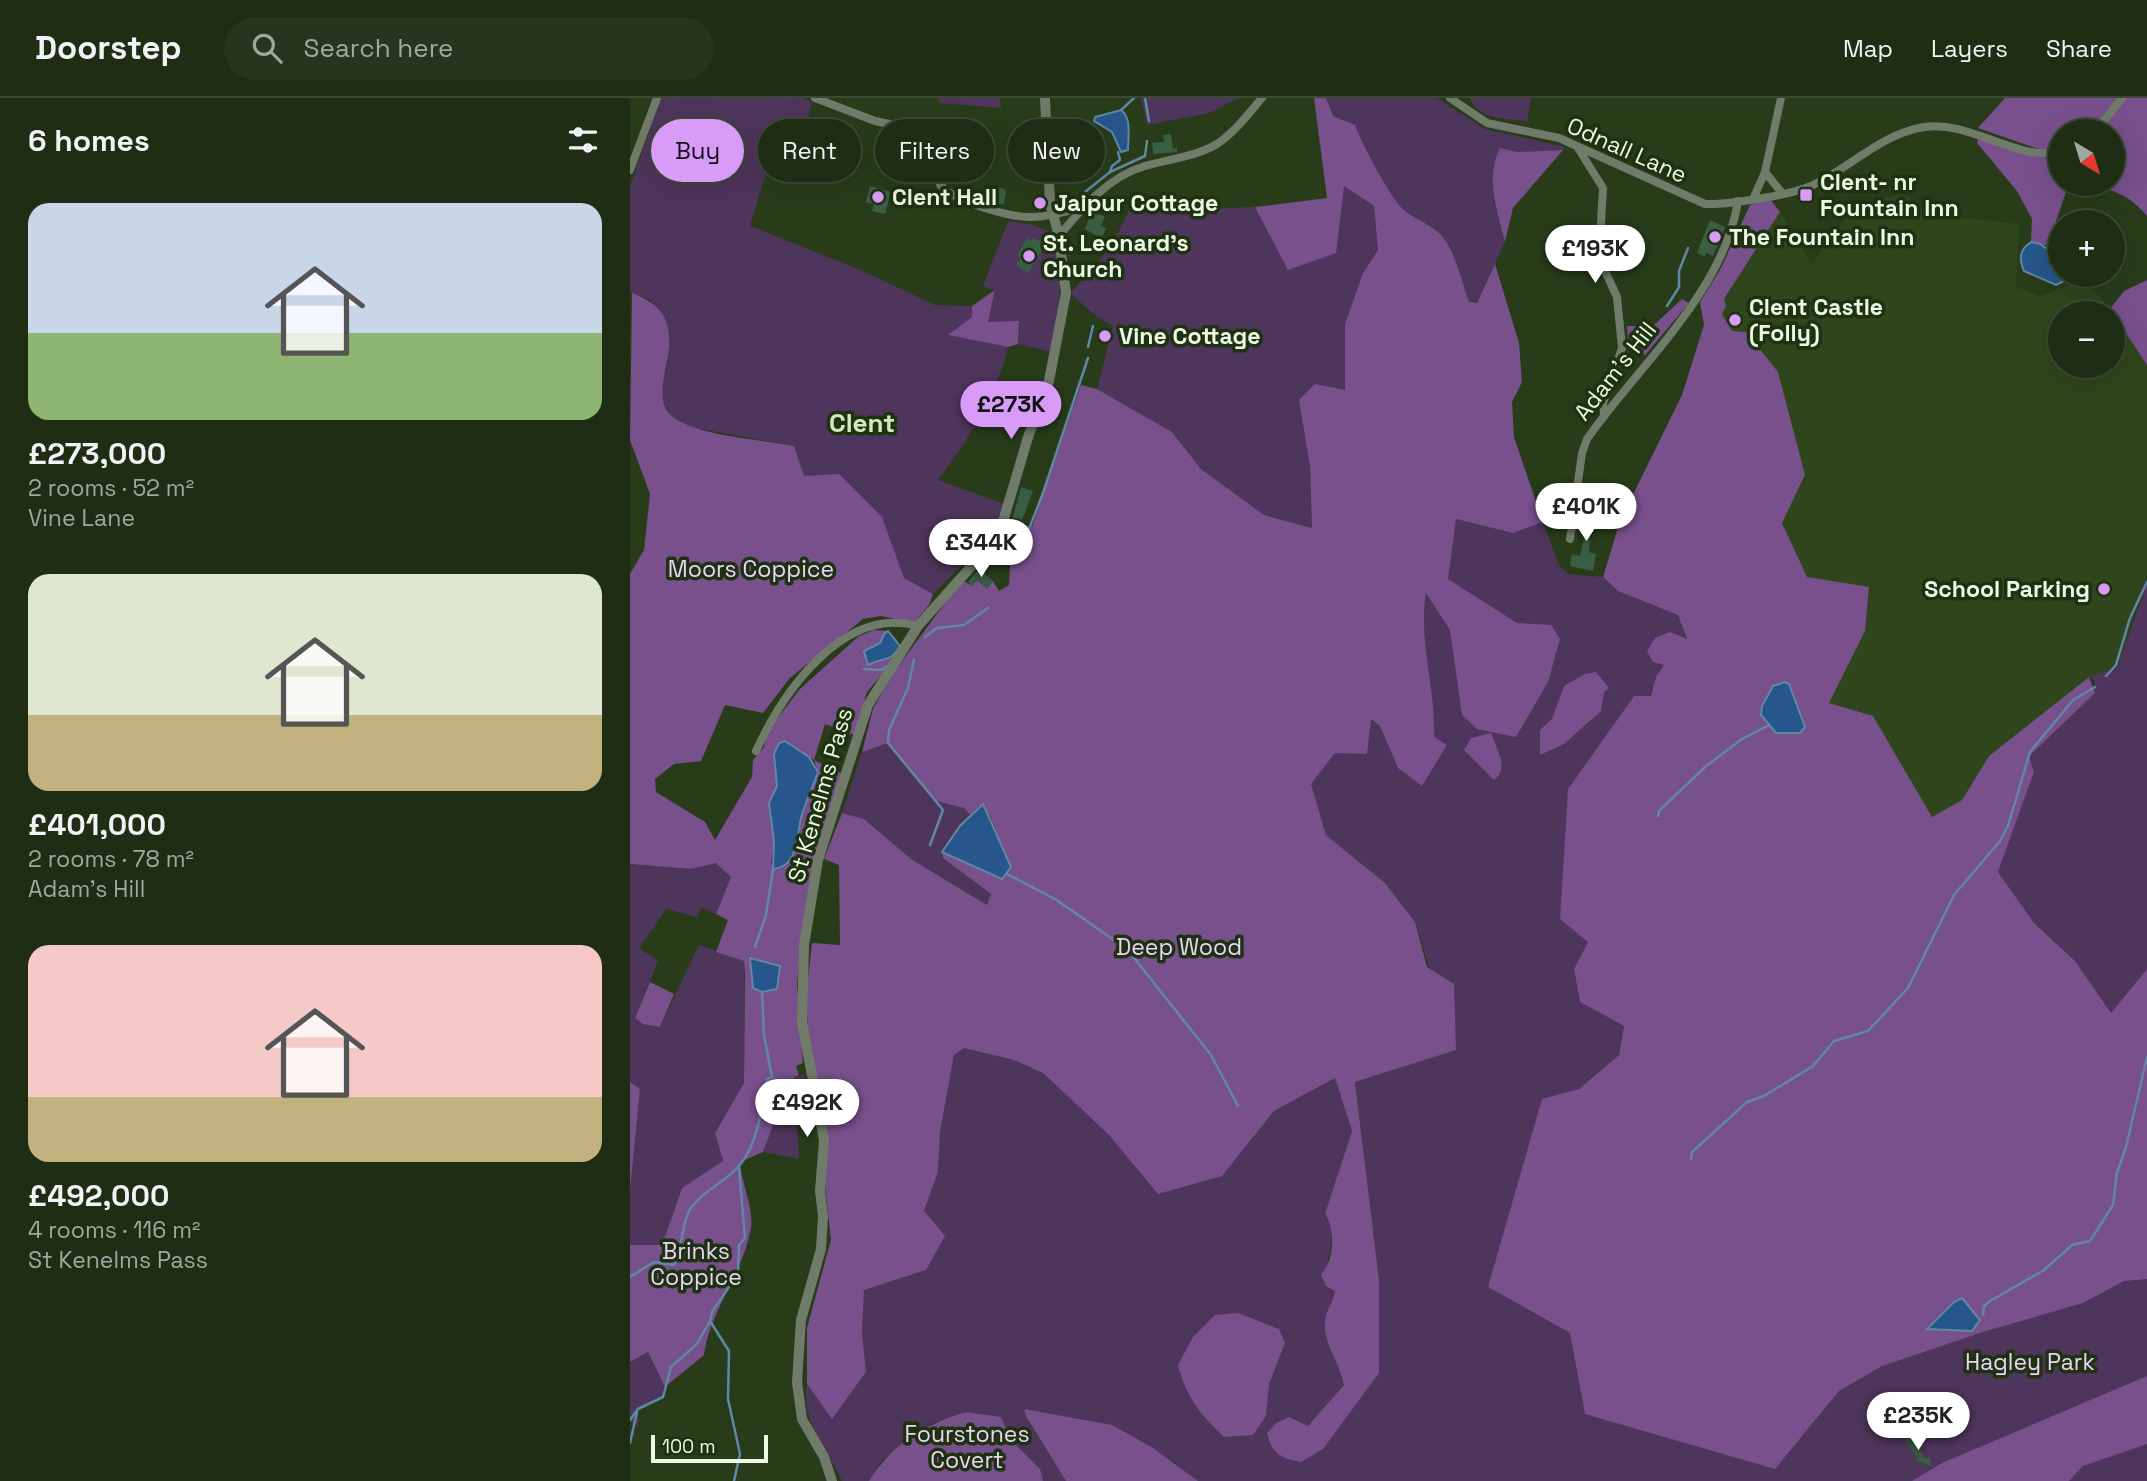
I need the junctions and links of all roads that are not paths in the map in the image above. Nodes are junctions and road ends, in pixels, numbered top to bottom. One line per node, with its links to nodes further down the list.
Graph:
1 (657, 98): 11 (street)
2 (815, 98): 17 (street)
3 (1045, 98): 17 (street, St Kenelms Pass)
4 (1262, 98): 16 (street)
5 (1450, 98): 9 (street, Odnall Lane)
6 (1781, 98): 12 (street)
7 (2122, 98): 8 (street)
8 (2105, 119)
9 (1578, 148): 15 (street, Odnall Lane); 19 (street)
10 (2048, 154): 13 (street, Odnall Lane)
11 (630, 170)
12 (1765, 172): 13 (street); 14 (street)
13 (1782, 193): 14 (street, Odnall Lane)
14 (1754, 197): 15 (street, Odnall Lane)
15 (1738, 201): 20 (street, Adam's Hill)
16 (1081, 207): 17 (street); 18 (street)
17 (1053, 214): 18 (street, St Kenelms Pass)
18 (1059, 236): 23 (street, St Kenelms Pass)
19 (1609, 385): 20 (street); 21 (street)
20 (1622, 392): 21 (street, Adam's Hill)
21 (1604, 414): 22 (street, Adam's Hill)
22 (1570, 539)
23 (918, 626): 24 (street); 25 (street, St Kenelms Pass)
24 (756, 751)
25 (832, 1481)

